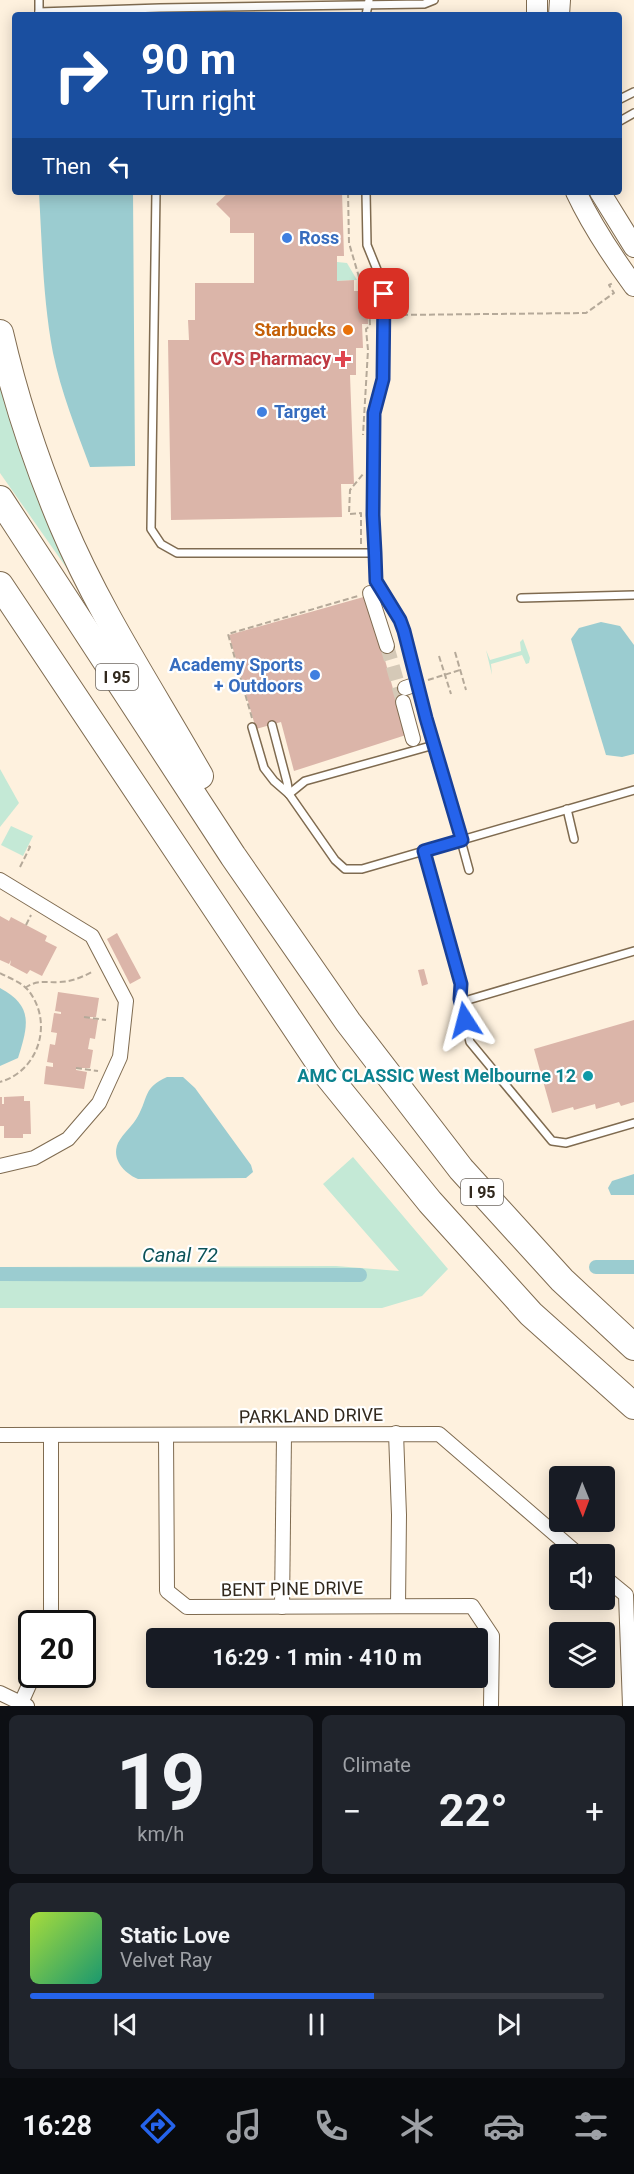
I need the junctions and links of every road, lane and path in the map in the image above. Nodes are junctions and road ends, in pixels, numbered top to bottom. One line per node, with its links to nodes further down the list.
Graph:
1 (121, 0): 5 (lane)
2 (434, 0): 4 (lane)
3 (272, 3): 4 (lane); 7 (lane)
4 (369, 3)
5 (121, 9): 6 (lane); 8 (lane)
6 (160, 11): 7 (lane)
7 (246, 11)
8 (72, 12)
9 (156, 195): 26 (lane)
10 (348, 195): 16 (path)
11 (366, 195): 20 (lane)
12 (578, 195): 17 (street)
13 (602, 195): 14 (street)
14 (634, 248)
15 (613, 283): 20 (path)
16 (362, 284): 18 (path); 19 (path)
17 (634, 286)
18 (361, 291)
19 (369, 314): 20 (path); 22 (path)
20 (384, 315): 26 (lane)
21 (0, 333): 52 (highway)
22 (363, 441)
23 (363, 464): 25 (path)
24 (0, 499): 52 (highway, I 95)
25 (361, 542)
26 (375, 553): 37 (lane)
27 (0, 585): 40 (highway, I 95)
28 (370, 592): 32 (street); 42 (path)
29 (634, 595): 30 (lane)
30 (521, 598)
31 (0, 614): 40 (highway)
32 (387, 646)
33 (455, 652): 35 (path)
34 (439, 656): 36 (path)
35 (460, 670): 36 (path); 38 (path)
36 (444, 675): 37 (path); 39 (path)
37 (409, 690): 43 (street); 44 (lane)
38 (466, 690)
39 (451, 694)
40 (75, 697): 71 (highway, I 95)
41 (272, 725): 46 (lane)
42 (252, 727): 46 (lane)
43 (413, 739)
44 (434, 745): 46 (lane); 49 (lane)
45 (634, 790): 47 (lane)
46 (289, 794): 51 (lane)
47 (567, 809): 48 (lane); 49 (lane)
48 (574, 839)
49 (462, 840): 51 (lane); 54 (lane)
50 (28, 846): 53 (path)
51 (424, 851): 62 (lane)
52 (233, 856): 70 (highway, I 95)
53 (20, 867)
54 (469, 870)
55 (0, 880): 69 (street)
56 (31, 915): 57 (path)
57 (26, 925)
58 (634, 951): 62 (lane)
59 (92, 972): 61 (path)
60 (0, 973): 61 (path)
61 (25, 988): 67 (path)
62 (461, 1002): 68 (lane)
63 (84, 1017): 64 (path)
64 (106, 1020)
65 (76, 1068): 66 (path)
66 (98, 1071)
67 (0, 1082)
68 (634, 1123)
69 (0, 1166)
70 (634, 1347)
71 (634, 1406)
72 (396, 1433): 76 (street, PARKLAND DRIVE); 77 (street, PARKLAND DRIVE); 79 (street)
73 (0, 1435): 74 (street, PARKLAND DRIVE)
74 (51, 1435): 75 (street, PARKLAND DRIVE); 81 (street)
75 (166, 1435): 76 (street, PARKLAND DRIVE); 80 (street, BENT PINE DRIVE)
76 (284, 1435): 80 (street)
77 (566, 1544)
78 (615, 1586): 86 (street)
79 (398, 1605): 80 (street, BENT PINE DRIVE); 85 (street, BENT PINE DRIVE)
80 (282, 1607)
81 (51, 1610)
82 (29, 1688): 84 (street)
83 (0, 1693): 84 (street)
84 (24, 1705)
85 (491, 1706)
86 (630, 1706)

